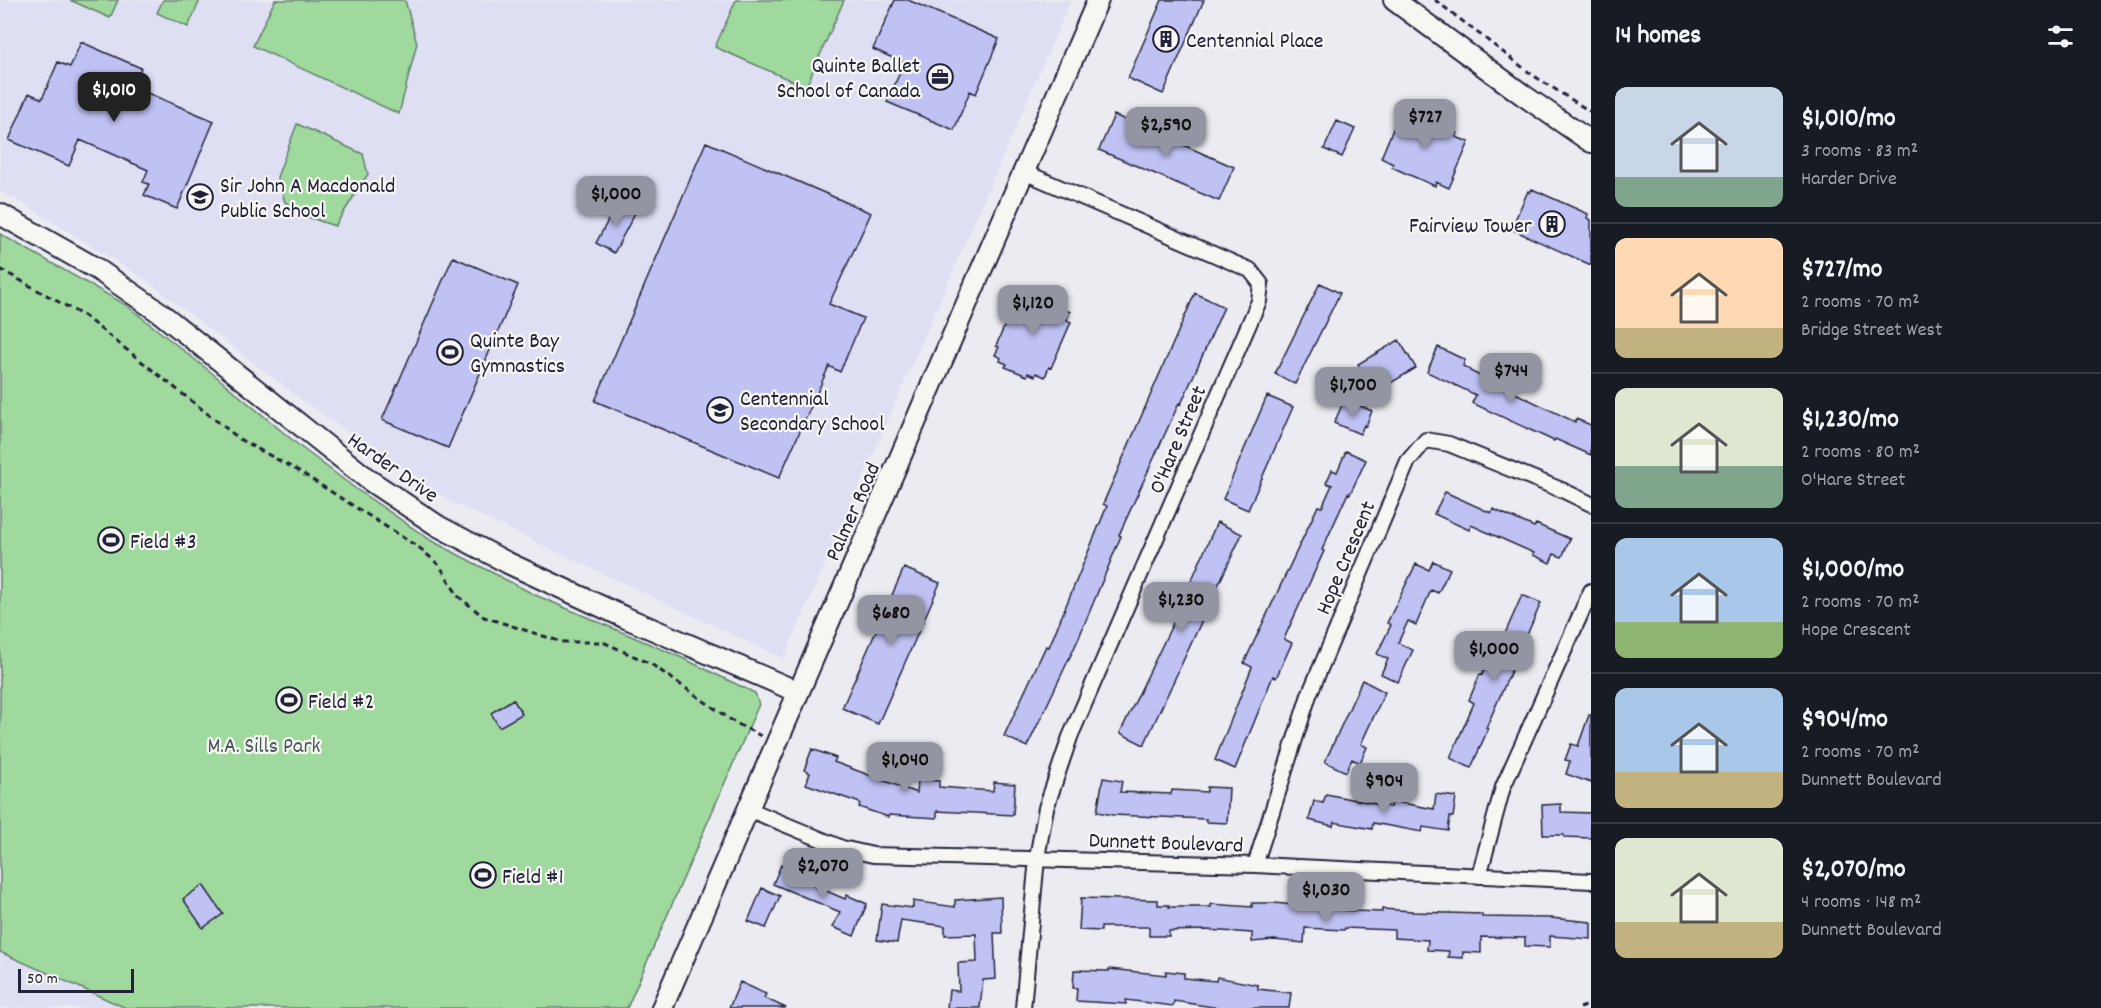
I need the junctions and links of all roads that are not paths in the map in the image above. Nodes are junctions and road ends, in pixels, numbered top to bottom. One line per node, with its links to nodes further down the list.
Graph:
1 (1098, 0): 4 (street, Palmer Road)
2 (1394, 0): 3 (street)
3 (1591, 142)
4 (1024, 171): 8 (street, Palmer Road); 10 (street, O'Hare Street)
5 (0, 214): 8 (street, Harder Drive)
6 (1591, 504): 11 (street, Hope Crescent)
7 (1591, 591): 12 (street)
8 (798, 692): 9 (street, Palmer Road)
9 (748, 809): 10 (street, Dunnett Boulevard); 14 (street, Palmer Road)
10 (1037, 858): 11 (street, Dunnett Boulevard); 15 (street)
11 (1256, 865): 12 (street, Dunnett Boulevard)
12 (1479, 876): 13 (street, Dunnett Boulevard)
13 (1591, 881)
14 (662, 1008)
15 (1023, 1008)

